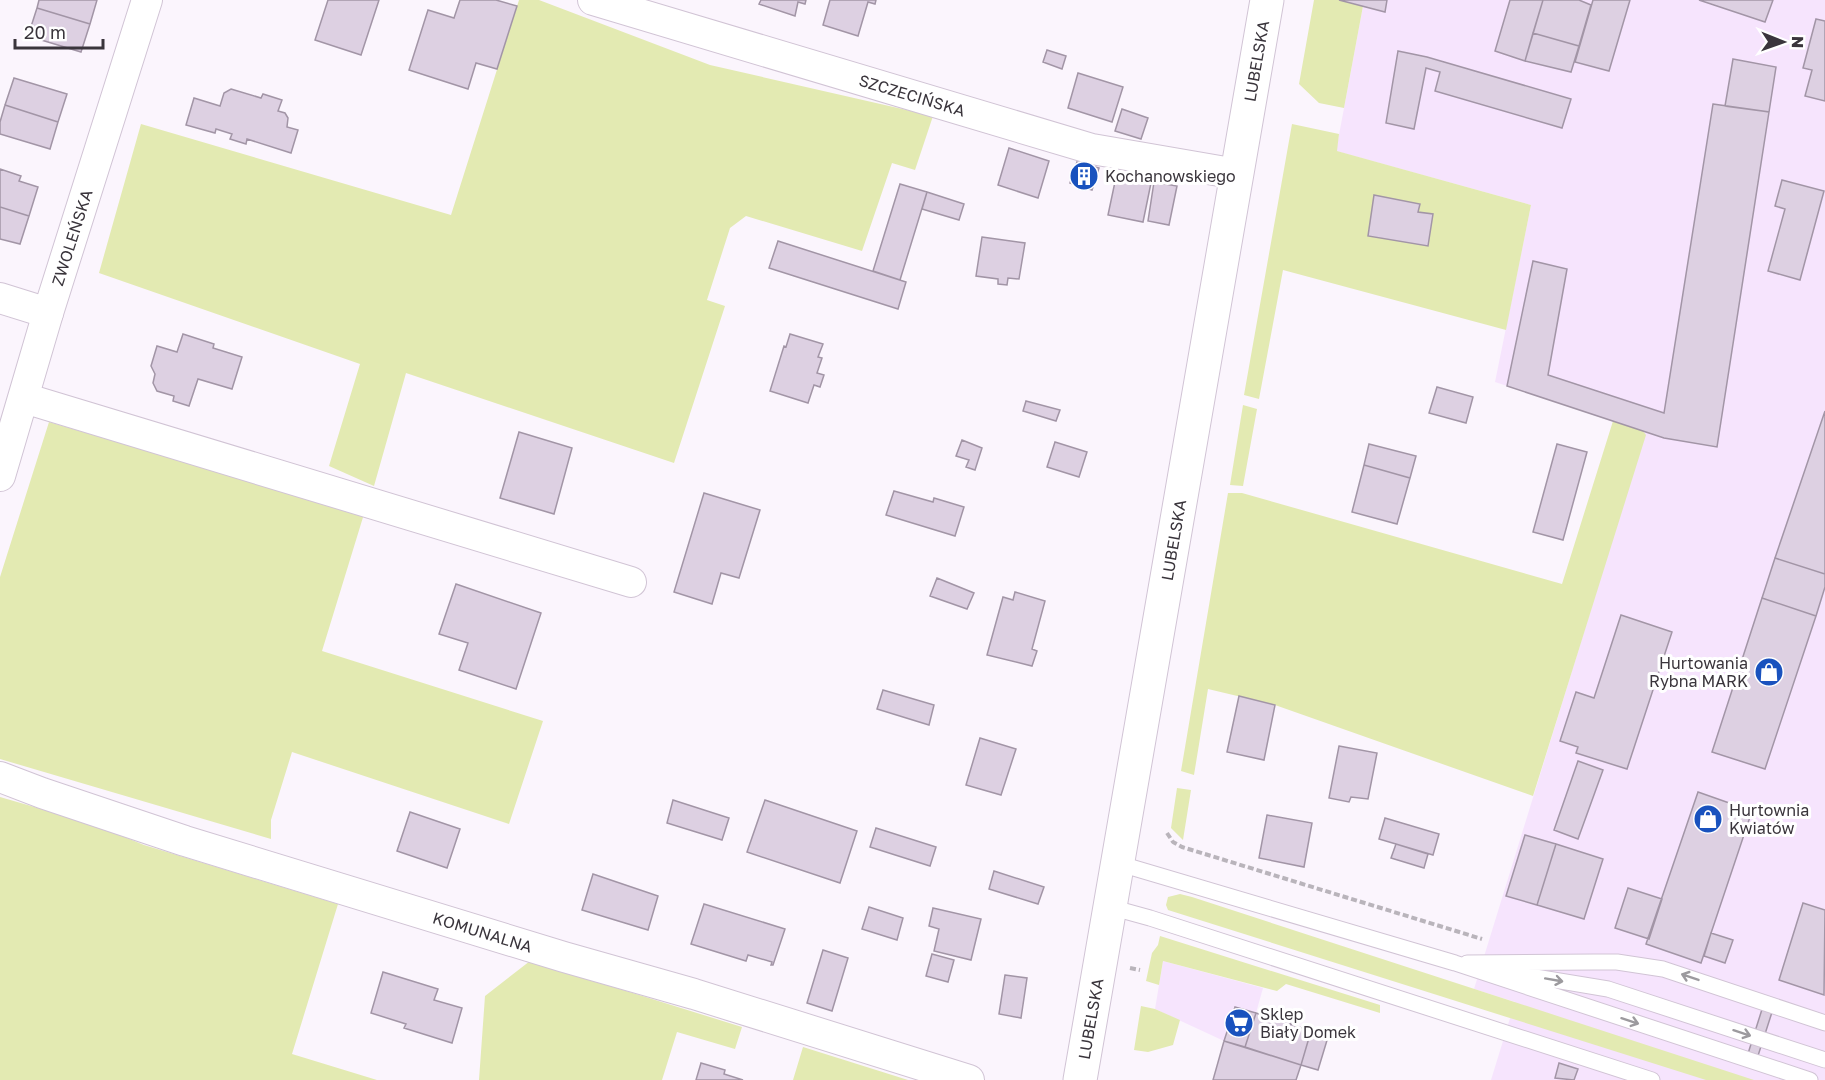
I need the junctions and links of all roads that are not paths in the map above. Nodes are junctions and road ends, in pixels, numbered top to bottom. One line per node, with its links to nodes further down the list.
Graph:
1 (147, 0): 6 (street, ZWOLEŃSKA)
2 (592, 0): 4 (street, SZCZECIŃSKA)
3 (1267, 0): 4 (main road, LUBELSKA)
4 (1237, 174): 11 (main road, LUBELSKA)
5 (0, 298): 6 (street)
6 (48, 313): 7 (street, ZWOLEŃSKA)
7 (24, 398): 8 (street, ZWOLEŃSKA); 9 (street)
8 (0, 476)
9 (631, 582)
10 (0, 777): 16 (street, KOMUNALNA)
11 (1117, 863): 12 (main road, LUBELSKA); 13 (lane)
12 (1110, 907): 17 (main road, LUBELSKA); 18 (lane)
13 (1455, 963): 14 (lane, one-way to 13); 15 (lane, one-way to 15); 19 (lane, one-way to 19)
14 (1825, 1023)
15 (1825, 1060)
16 (969, 1080)
17 (1080, 1080)
18 (1652, 1080)
19 (1810, 1080)

